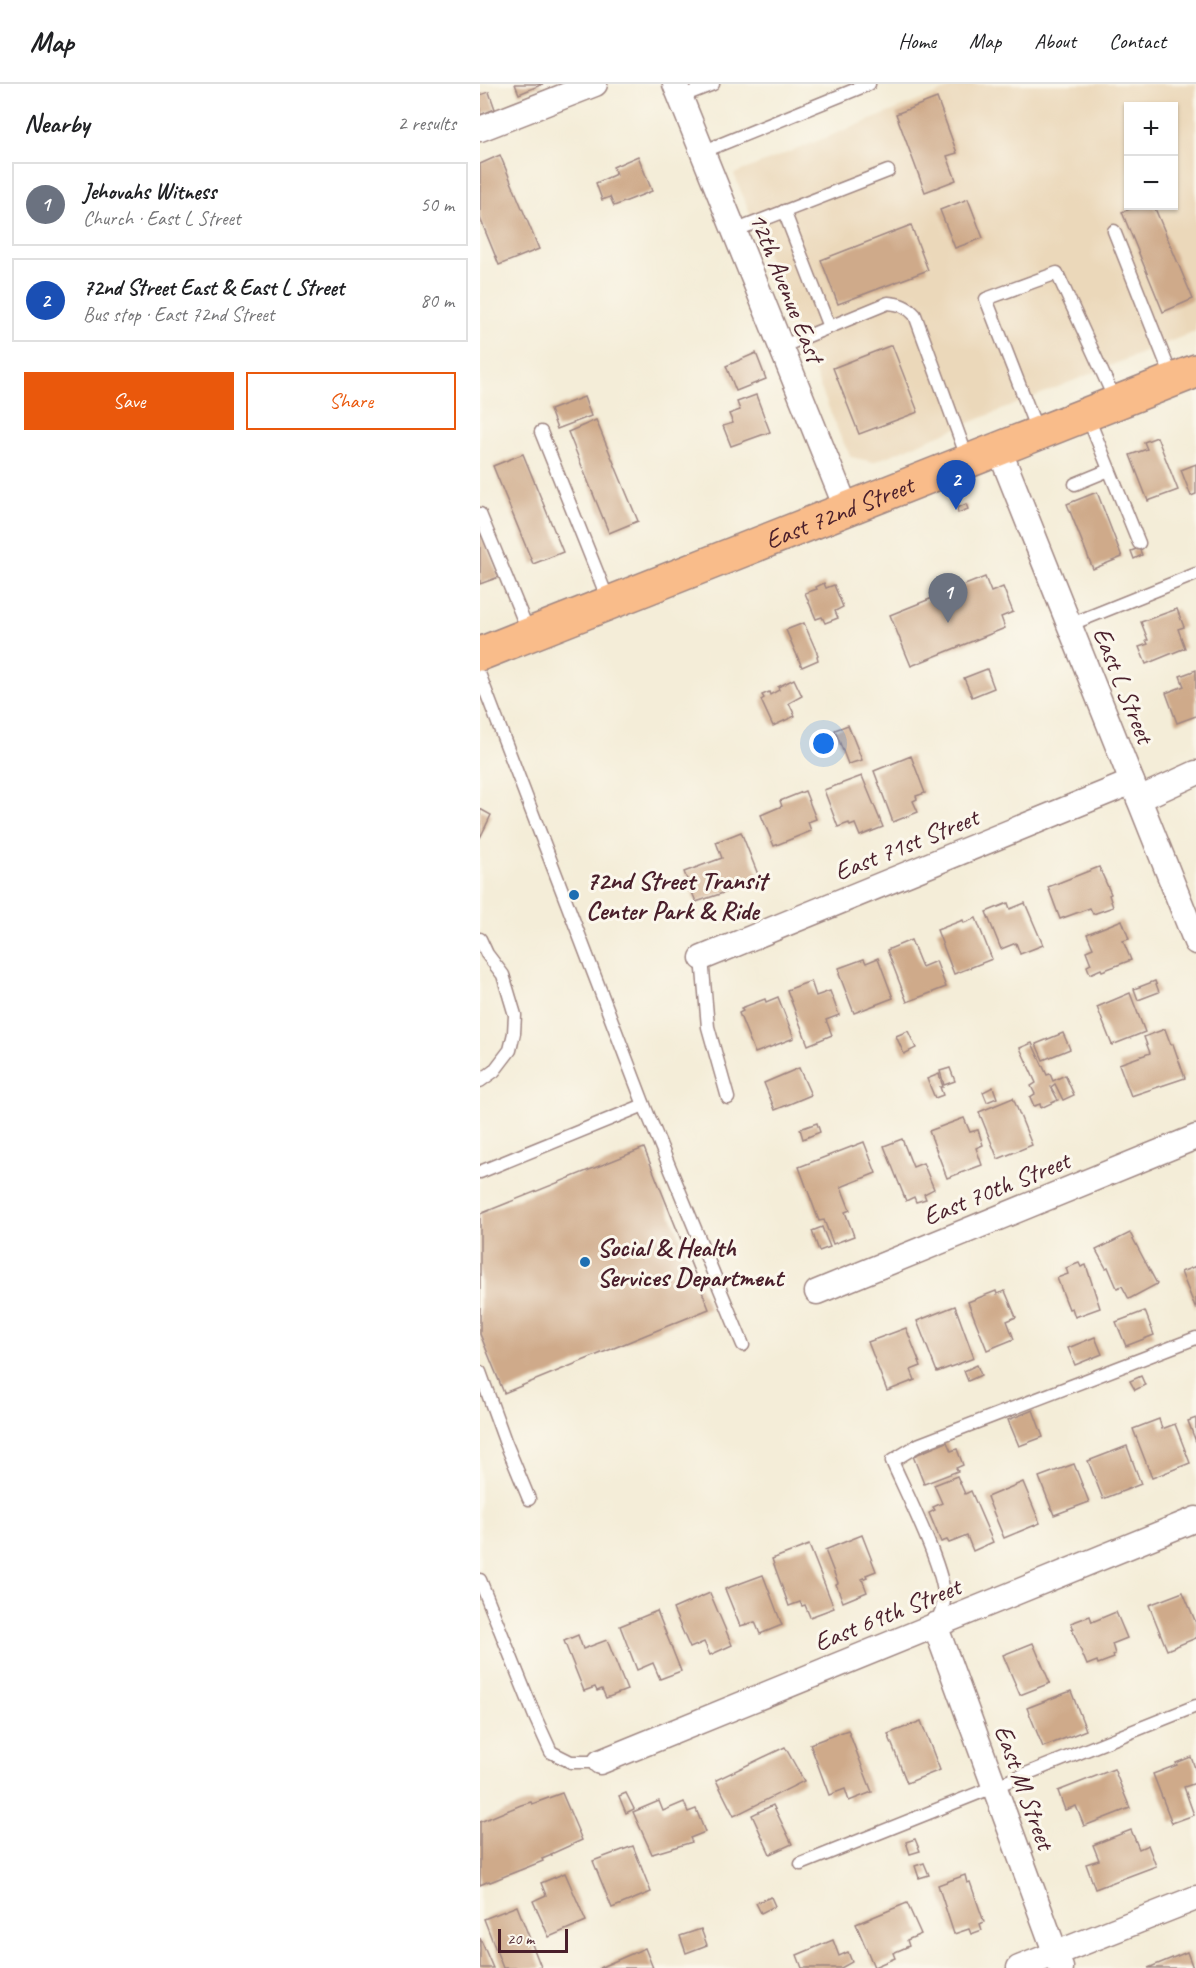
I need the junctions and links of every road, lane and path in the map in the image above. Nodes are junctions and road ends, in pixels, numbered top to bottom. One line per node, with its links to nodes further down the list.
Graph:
1 (595, 84): 5 (street)
2 (712, 84): 4 (lane)
3 (869, 84): 6 (lane)
4 (678, 90): 6 (street, 12th Avenue East)
5 (480, 129)
6 (702, 152): 9 (street, 12th Avenue East)
7 (888, 171): 8 (lane)
8 (784, 211): 9 (lane); 11 (lane)
9 (734, 231): 12 (street, 12th Avenue East)
10 (1114, 231): 13 (lane)
11 (829, 327): 12 (lane); 19 (lane)
12 (781, 347): 22 (street, 12th Avenue East)
13 (1188, 378): 14 (main road, East 72nd Street)
14 (1117, 403): 15 (main road, East 72nd Street); 17 (lane)
15 (1087, 414): 17 (main road, East 72nd Street); 20 (lane)
16 (541, 432): 26 (lane)
17 (1038, 433): 18 (main road, East 72nd Street)
18 (999, 449): 19 (main road, East 72nd Street); 27 (street, East L Street)
19 (969, 461): 22 (main road, East 72nd Street)
20 (1109, 470): 21 (lane); 24 (lane)
21 (1075, 484)
22 (847, 510): 26 (main road, East 72nd Street)
23 (480, 514): 28 (lane)
24 (1139, 543)
25 (1196, 574): 27 (lane)
26 (609, 603): 28 (main road, East 72nd Street)
27 (1069, 625): 32 (street, East L Street)
28 (530, 634): 29 (main road, East 72nd Street)
29 (480, 654)
30 (480, 676): 38 (lane)
31 (1196, 773): 32 (street, East 71st Street)
32 (1136, 791): 34 (street, East L Street); 35 (street, East 71st Street)
33 (480, 939): 36 (lane)
34 (1196, 942)
35 (702, 958): 37 (lane)
36 (480, 1081)
37 (728, 1098)
38 (644, 1105): 40 (lane); 43 (lane)
39 (1196, 1137): 41 (street, East 70th Street)
40 (480, 1172)
41 (817, 1292)
42 (1196, 1338): 48 (lane)
43 (743, 1345)
44 (480, 1372): 45 (lane)
45 (529, 1499)
46 (1196, 1519): 48 (street, East 69th Street)
47 (480, 1580): 50 (lane)
48 (935, 1625): 50 (street, East 69th Street); 51 (street, East M Street)
49 (1196, 1706): 51 (lane)
50 (600, 1762)
51 (994, 1787): 52 (lane); 54 (street, East M Street)
52 (801, 1864)
53 (1196, 1898): 54 (street)
54 (1058, 1960): 55 (street)
55 (1019, 1968)

